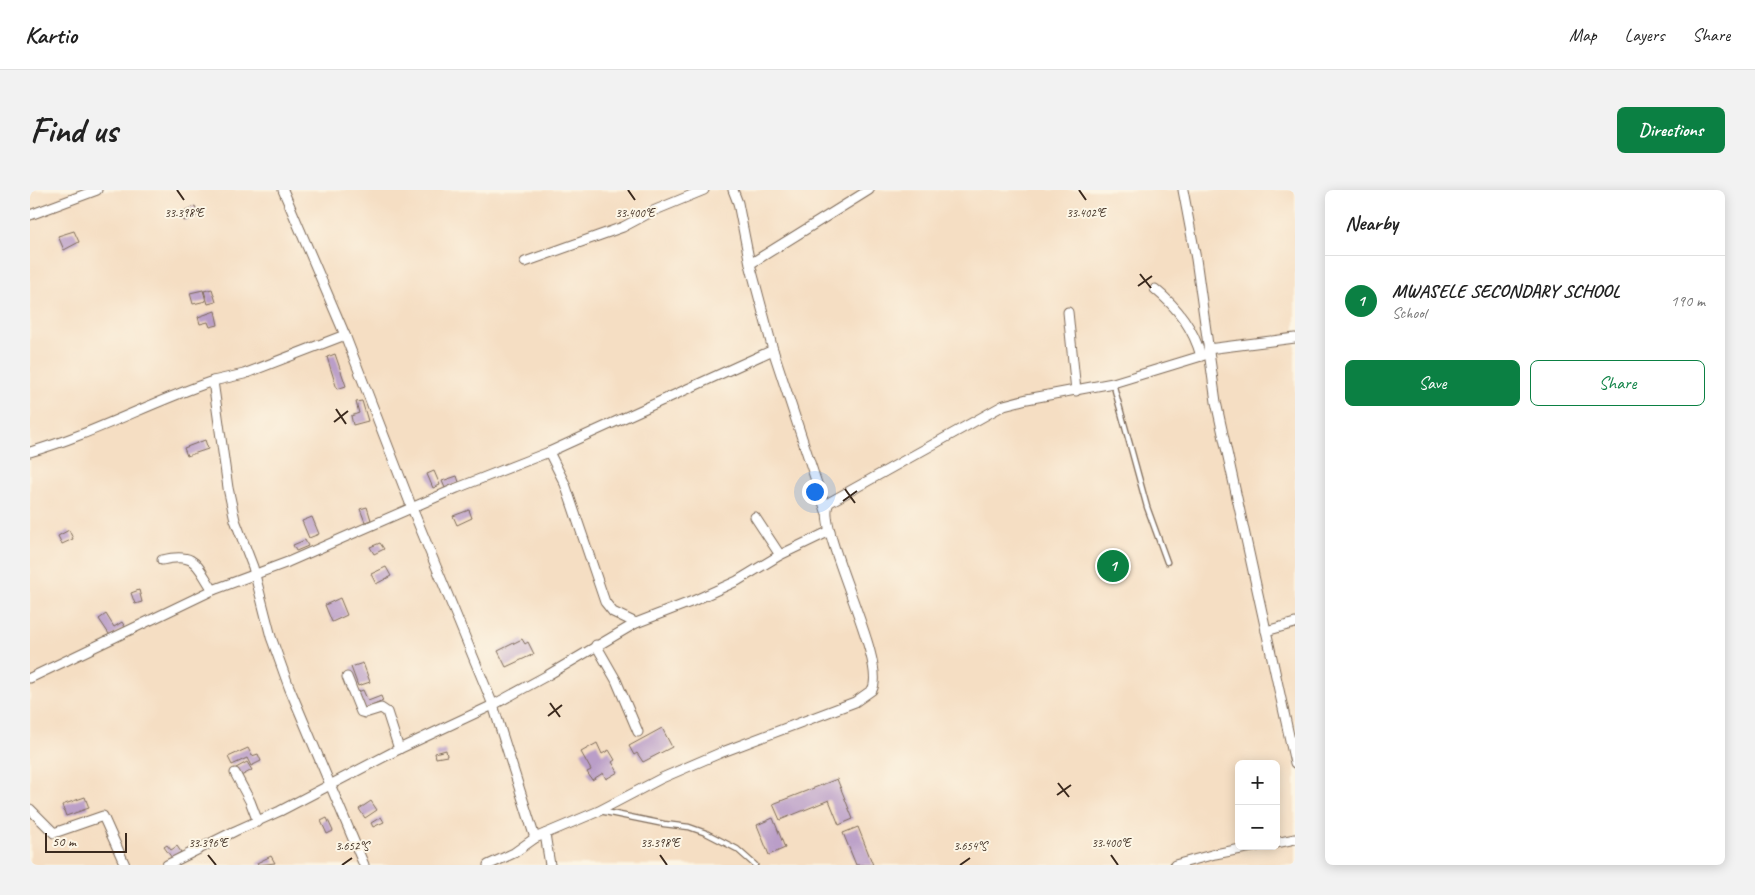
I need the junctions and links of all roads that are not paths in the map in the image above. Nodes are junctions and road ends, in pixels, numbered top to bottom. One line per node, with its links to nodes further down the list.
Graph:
1 (97, 190): 7 (street)
2 (283, 190): 12 (street)
3 (704, 190): 8 (street)
4 (733, 190): 9 (street)
5 (869, 190): 9 (street)
6 (1183, 190): 15 (street)
7 (30, 215)
8 (525, 262)
9 (750, 264): 14 (street)
10 (1155, 289): 15 (street)
11 (1068, 312): 18 (street)
12 (345, 336): 16 (street); 21 (street)
13 (1295, 338): 15 (street)
14 (773, 350): 20 (street); 22 (street)
15 (1206, 353): 17 (street); 32 (street)
16 (213, 381): 19 (street); 28 (street)
17 (1113, 383): 18 (street); 27 (lane)
18 (1076, 391): 22 (street)
19 (30, 452)
20 (549, 452): 21 (street); 30 (street)
21 (412, 508): 28 (street); 36 (street)
22 (826, 511): 24 (street)
23 (755, 517): 25 (street)
24 (830, 531): 25 (street); 43 (street)
25 (780, 555): 30 (street)
26 (162, 560): 29 (street)
27 (1167, 562)
28 (255, 574): 29 (street); 41 (street)
29 (213, 590): 35 (street)
30 (636, 623): 33 (street)
31 (1295, 623): 32 (street)
32 (1266, 632): 39 (street)
33 (596, 645): 36 (street); 37 (street)
34 (347, 677): 38 (street)
35 (30, 678)
36 (493, 705): 38 (street); 46 (street)
37 (638, 732)
38 (399, 749): 41 (street)
39 (1295, 763)
40 (235, 773): 44 (street)
41 (329, 785): 44 (street); 52 (street)
42 (30, 809): 50 (street)
43 (598, 811): 45 (street); 55 (lane)
44 (258, 822): 51 (street)
45 (544, 834): 46 (street); 54 (street)
46 (535, 838): 53 (street)
47 (1295, 839): 48 (street)
48 (1280, 842)
49 (1236, 850): 56 (street)
50 (125, 865)
51 (167, 865)
52 (364, 865)
53 (488, 865)
54 (550, 865)
55 (756, 865)
56 (1175, 865)

